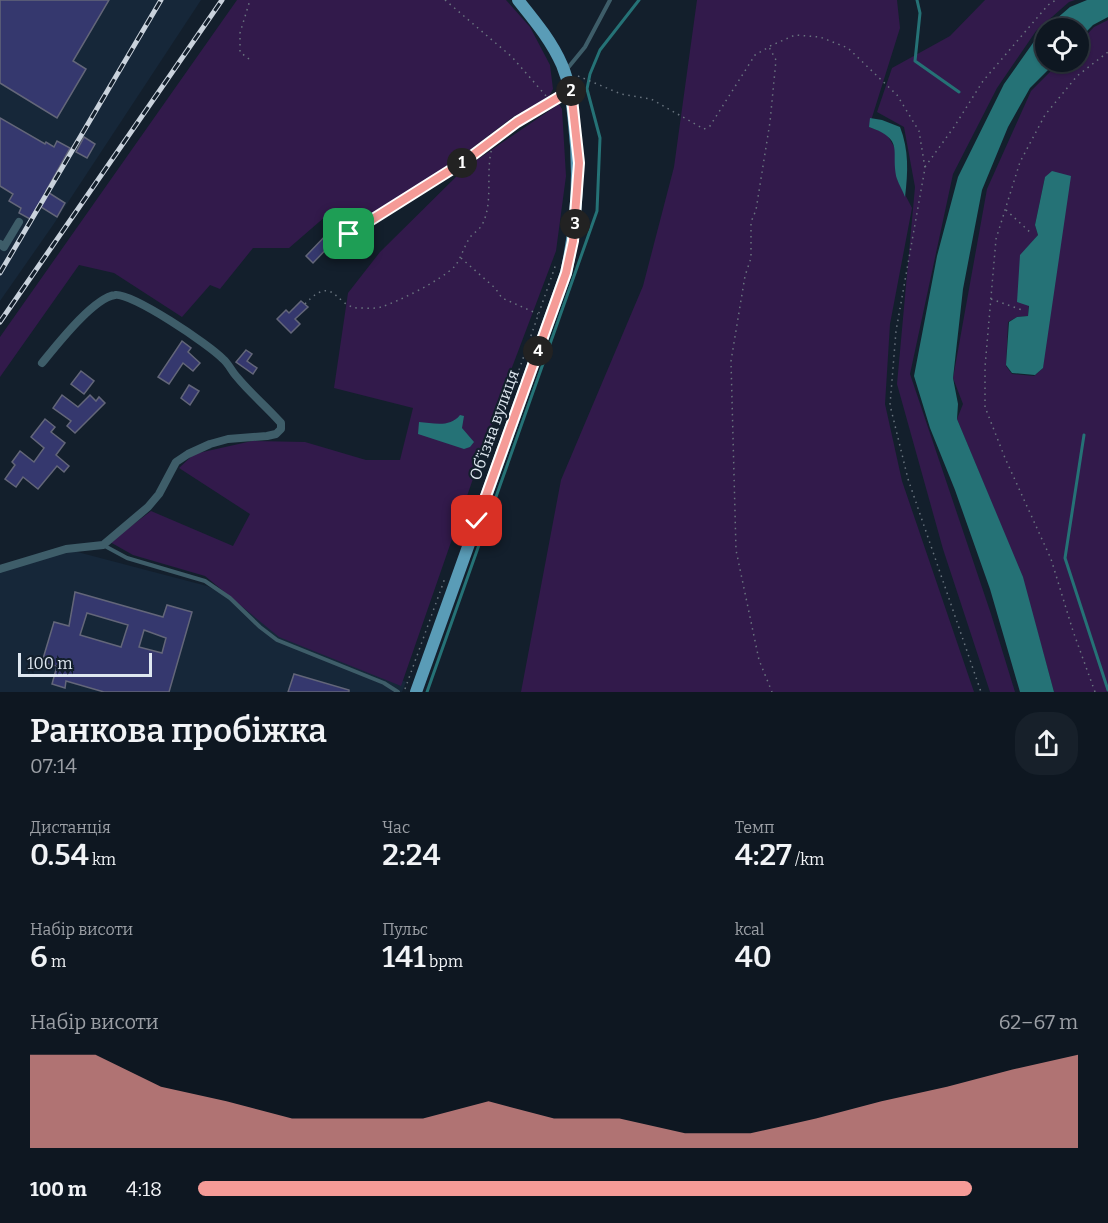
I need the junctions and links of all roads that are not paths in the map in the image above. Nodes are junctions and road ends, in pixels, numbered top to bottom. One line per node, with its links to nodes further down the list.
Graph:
1 (518, 0): 3 (main road, Обʼїзна вулиця)
2 (610, 0): 3 (lane)
3 (564, 71): 4 (main road, Обʼїзна вулиця)
4 (571, 90): 6 (lane); 12 (main road, Обʼїзна вулиця)
5 (19, 222): 7 (street)
6 (349, 234)
7 (0, 244)
8 (42, 363): 9 (street)
9 (103, 544): 10 (street); 11 (lane)
10 (0, 569)
11 (398, 692)
12 (416, 692)

